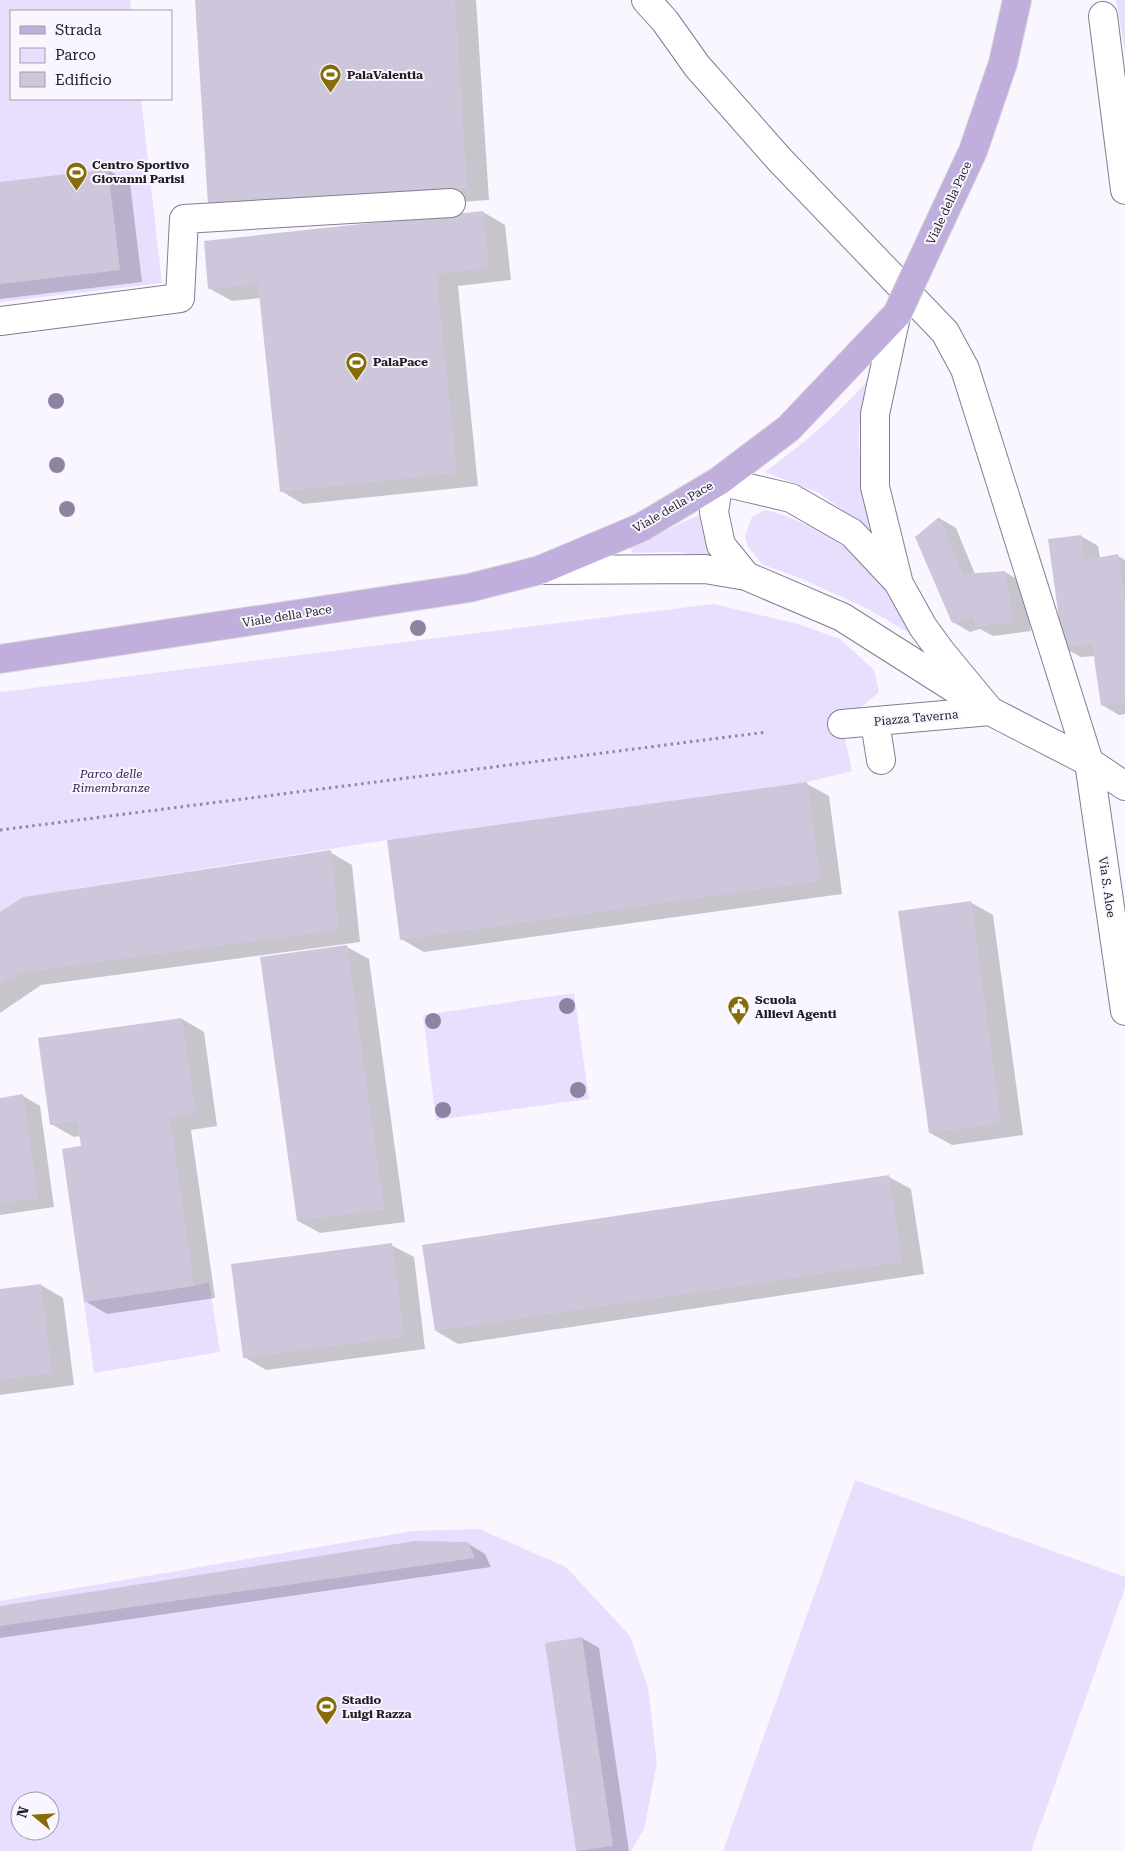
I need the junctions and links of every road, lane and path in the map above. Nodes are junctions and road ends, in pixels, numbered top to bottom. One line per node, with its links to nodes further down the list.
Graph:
1 (646, 0): 18 (street, Via S. Aloe)
2 (1017, 0): 6 (main road, Viale della Pace, bridge)
3 (1103, 16): 4 (street)
4 (1125, 190)
5 (451, 203): 7 (street)
6 (896, 315): 8 (main road, Viale della Pace); 11 (street)
7 (0, 321)
8 (719, 481): 9 (main road, Viale della Pace); 10 (street); 11 (street)
9 (540, 570): 10 (street); 12 (main road, Viale della Pace)
10 (746, 576): 13 (street)
11 (898, 582): 13 (street)
12 (0, 659)
13 (990, 711): 14 (street, Piazza Taverna); 18 (street)
14 (875, 722): 15 (street, Piazza Taverna); 17 (street)
15 (842, 724)
16 (767, 732): 20 (path)
17 (881, 760)
18 (1090, 762): 19 (street); 21 (street, Via S. Aloe)
19 (1125, 786)
20 (0, 830)
21 (1125, 1011)

